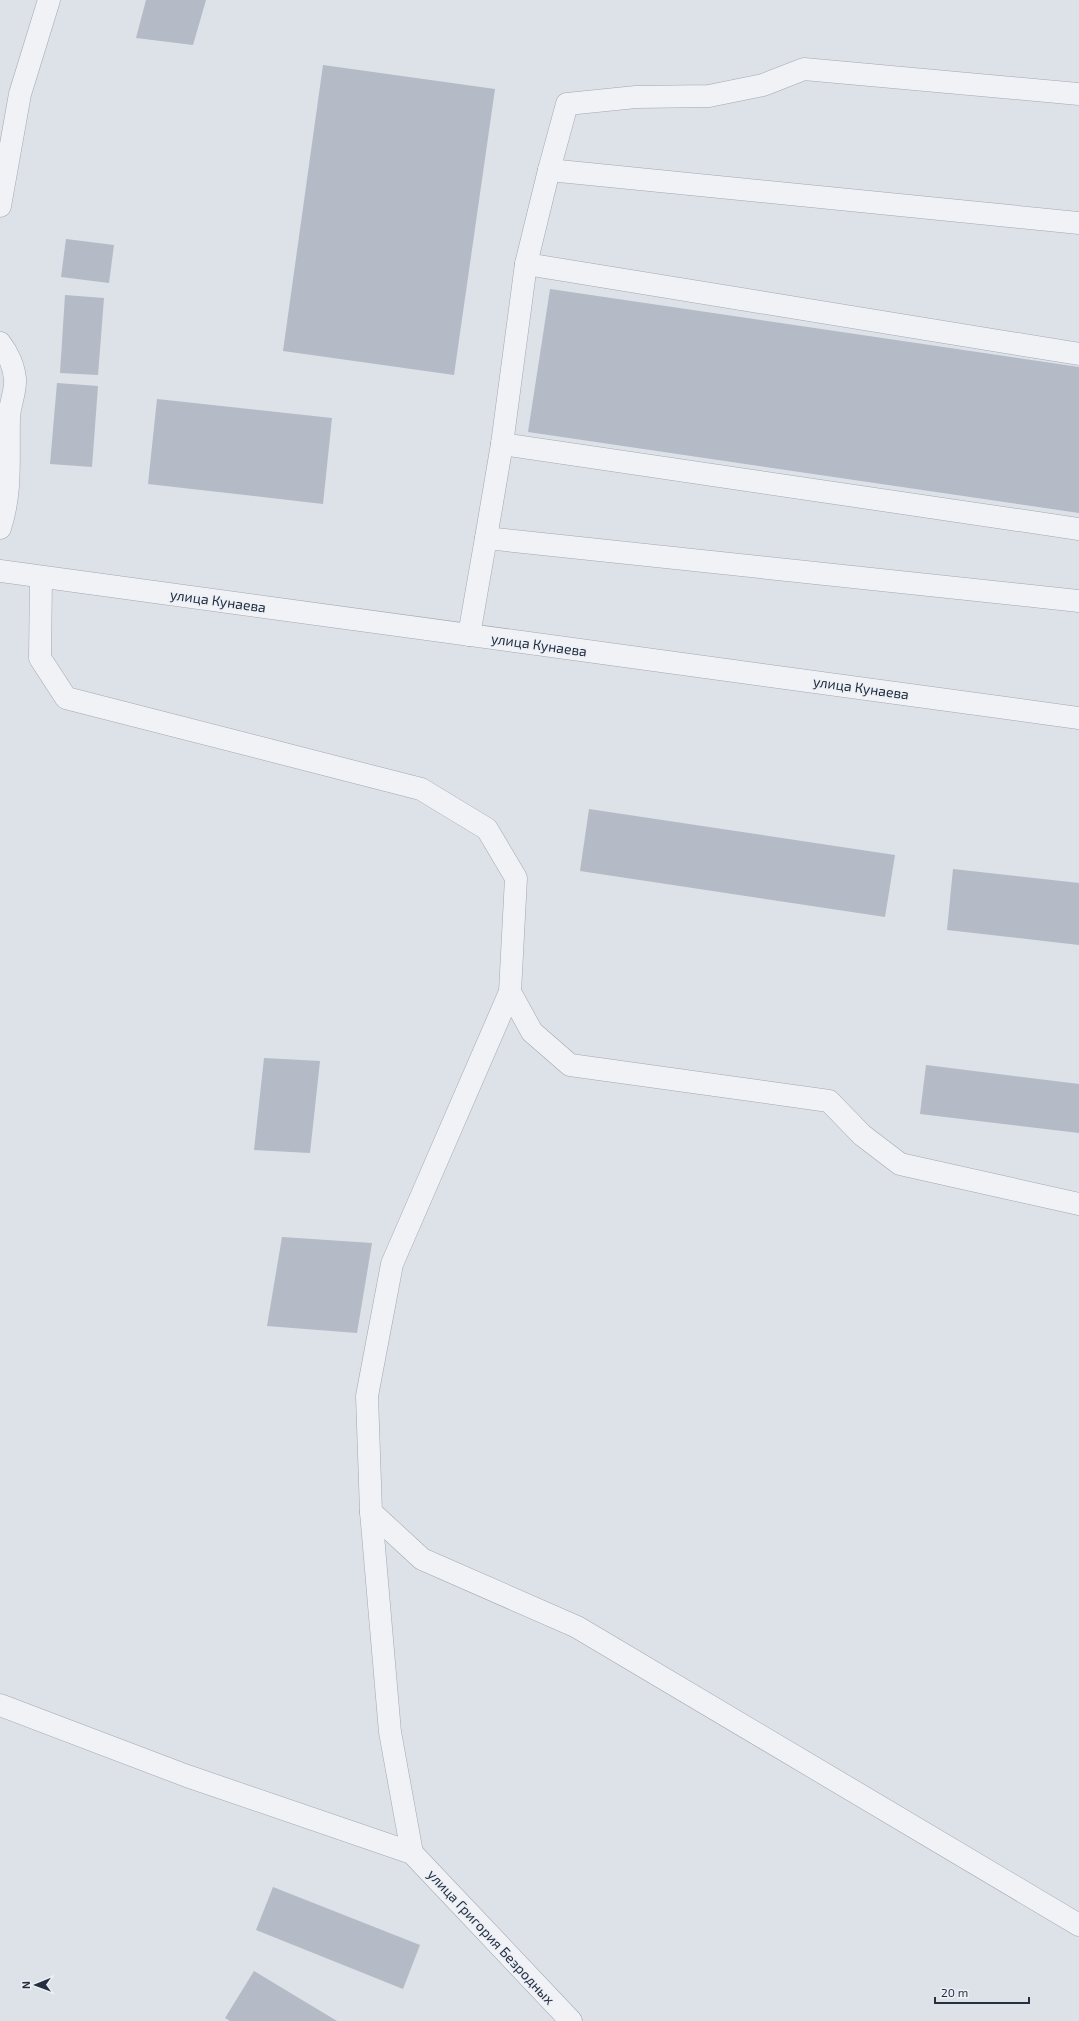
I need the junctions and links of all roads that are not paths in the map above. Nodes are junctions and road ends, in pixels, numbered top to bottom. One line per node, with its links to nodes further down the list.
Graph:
1 (49, 0): 4 (street)
2 (1079, 94): 3 (street)
3 (549, 170): 5 (street); 6 (street)
4 (0, 206)
5 (1079, 223)
6 (526, 264): 8 (street); 10 (street)
7 (0, 343): 9 (street)
8 (1079, 354)
9 (4, 415): 11 (street)
10 (502, 444): 12 (street); 13 (street)
11 (0, 528)
12 (1079, 529)
13 (486, 538): 16 (street); 17 (street)
14 (0, 571): 15 (street, улица Кунаева)
15 (41, 577): 17 (street, улица Кунаева); 19 (street)
16 (1079, 601)
17 (469, 635): 18 (street, улица Кунаева)
18 (1079, 718)
19 (510, 992): 20 (street); 21 (street)
20 (1079, 1204)
21 (371, 1512): 23 (street); 24 (street)
22 (0, 1705): 23 (street)
23 (412, 1854): 25 (street, улица Григория Безродных)
24 (1079, 1925)
25 (571, 2021)

